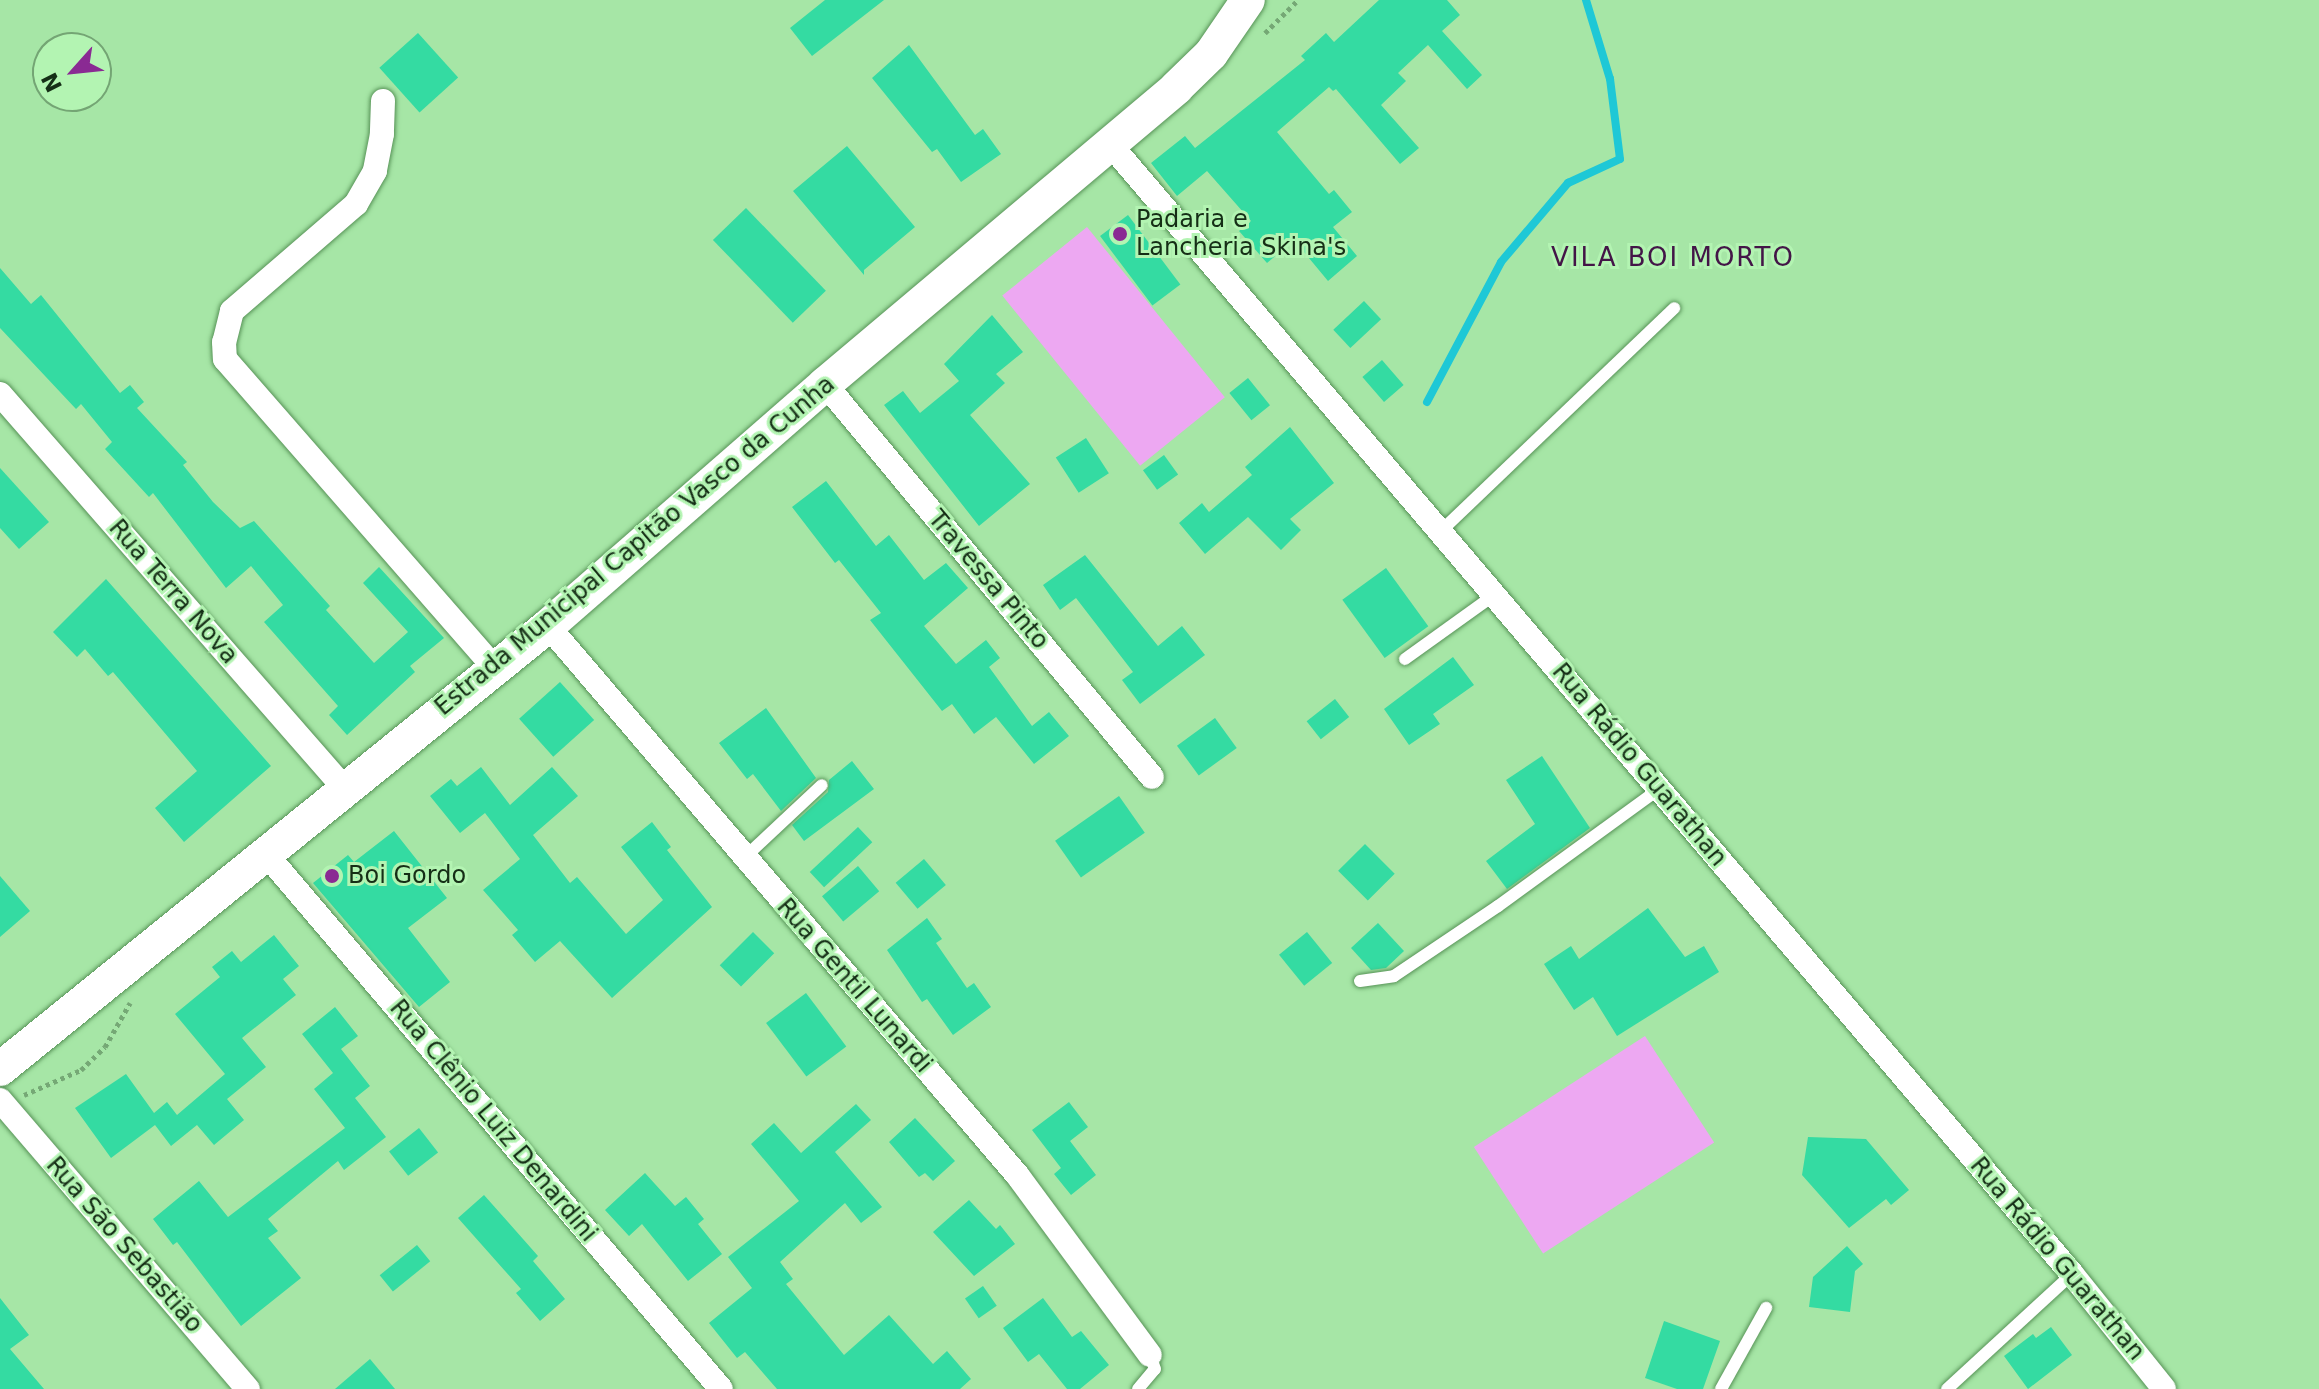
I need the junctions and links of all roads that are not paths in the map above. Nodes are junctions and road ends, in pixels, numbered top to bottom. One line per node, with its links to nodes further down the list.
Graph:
1 (1248, 0): 3 (street, Estrada Municipal Capitão Vasco da Cunha)
2 (383, 101): 11 (street)
3 (1110, 144): 5 (street, Estrada Municipal Capitão Vasco da Cunha); 7 (street, Rua Rádio Guarathan)
4 (1674, 308): 7 (lane)
5 (825, 384): 9 (street, Estrada Municipal Capitão Vasco da Cunha); 12 (street, Travessa Pinto)
6 (0, 394): 14 (street, Rua Terra Nova)
7 (1440, 532): 8 (street, Rua Rádio Guarathan)
8 (1494, 595): 10 (lane); 15 (street, Rua Rádio Guarathan)
9 (548, 626): 11 (street, Estrada Municipal Capitão Vasco da Cunha); 17 (street, Rua Gentil Lunardi)
10 (1405, 659)
11 (495, 669): 14 (street, Estrada Municipal Capitão Vasco da Cunha)
12 (1152, 777)
13 (822, 785): 17 (lane)
14 (345, 789): 16 (street, Estrada Municipal Capitão Vasco da Cunha)
15 (1659, 789): 18 (lane); 21 (street, Rua Rádio Guarathan)
16 (266, 854): 19 (street, Estrada Municipal Capitão Vasco da Cunha); 25 (street, Rua Clênio Luiz Denardini)
17 (745, 857): 23 (street, Rua Gentil Lunardi)
18 (1360, 981)
19 (0, 1069)
20 (0, 1100): 24 (street, Rua São Sebastião)
21 (2072, 1274): 28 (lane); 29 (street, Rua Rádio Guarathan)
22 (1766, 1308): 27 (lane)
23 (1150, 1355): 26 (lane)
24 (248, 1389)
25 (721, 1389)
26 (1138, 1389)
27 (1721, 1389)
28 (1947, 1389)
29 (2164, 1389)

